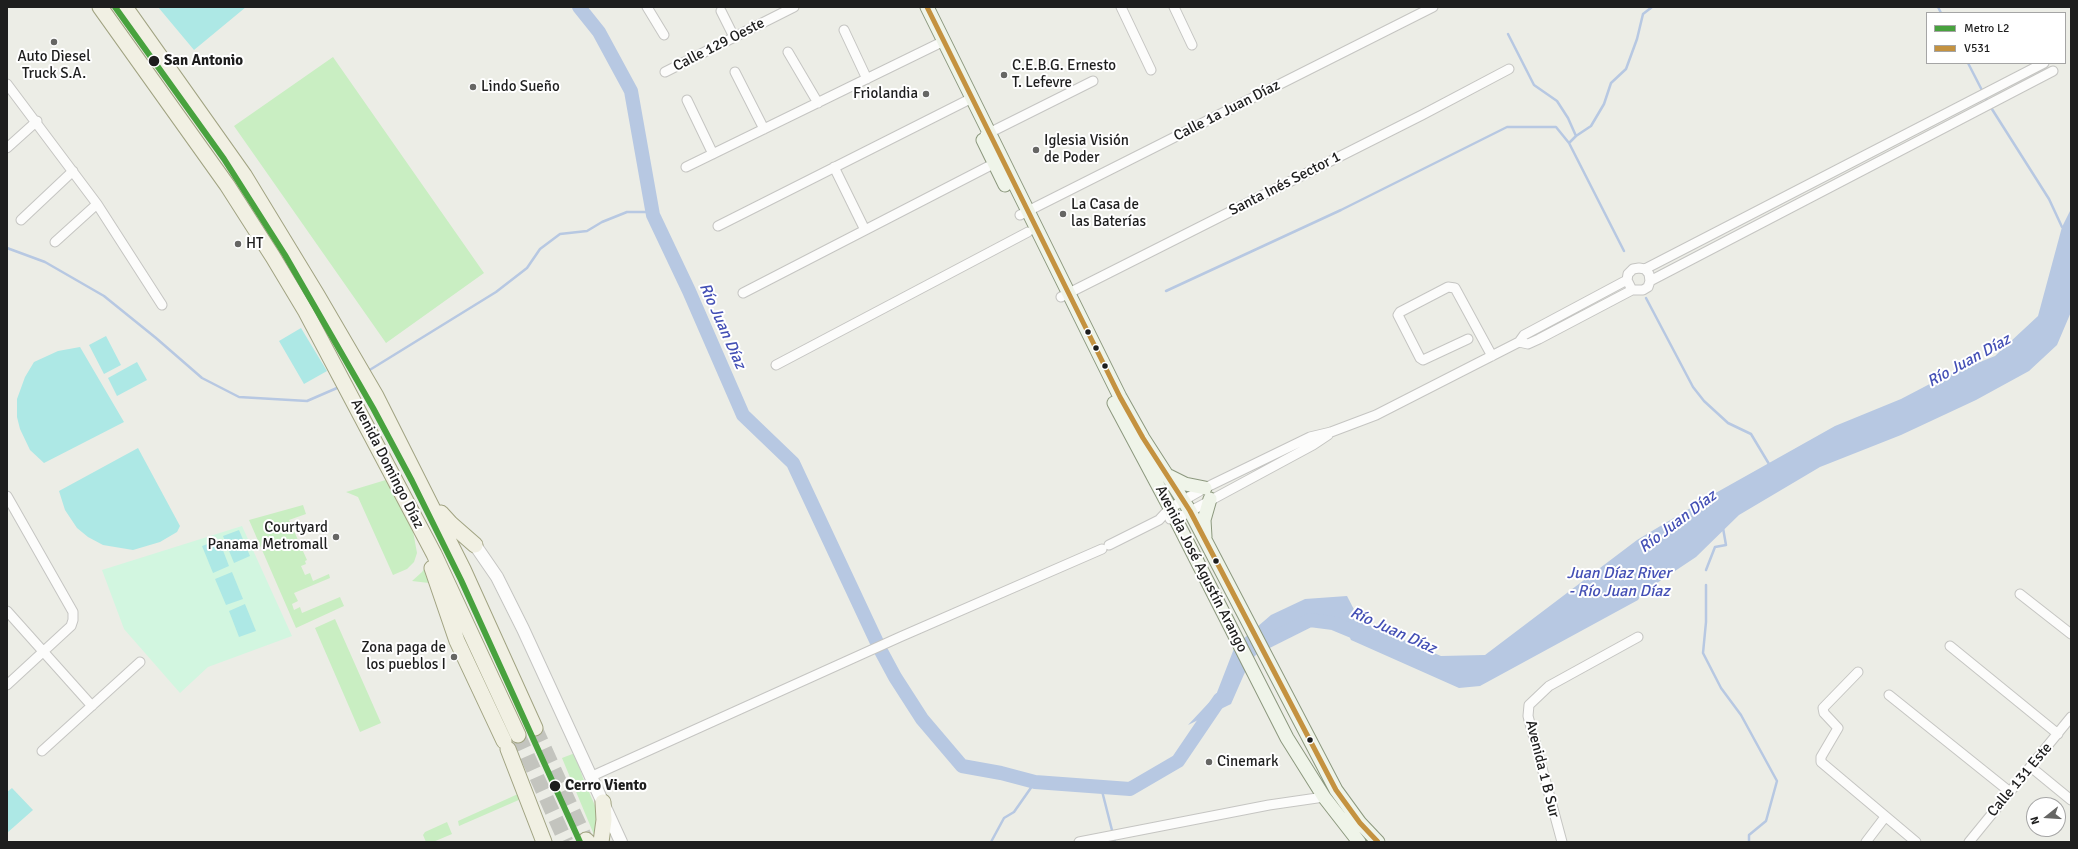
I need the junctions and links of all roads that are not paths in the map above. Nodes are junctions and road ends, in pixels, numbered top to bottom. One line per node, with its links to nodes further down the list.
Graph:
1 (100, 7): 62 (main road, Avenida Domingo Díaz)
2 (125, 7): 59 (main road, Avenida Domingo Díaz)
3 (647, 7): 12 (street)
4 (794, 7): 13 (street, Calle 129 Oeste)
5 (918, 7): 14 (main road, Avenida José Agustín Arango)
6 (927, 7): 14 (main road, Avenida José Agustín Arango)
7 (1121, 7): 19 (street)
8 (1174, 7): 15 (street)
9 (1433, 7): 39 (street, Calle 1a Juan Díaz)
10 (721, 11): 13 (street)
11 (844, 30): 23 (street)
12 (664, 34)
13 (734, 37): 20 (street, Calle 129 Oeste)
14 (940, 43): 23 (street); 27 (main road, Avenida José Agustín Arango)
15 (1192, 44)
16 (788, 52): 28 (street)
17 (2042, 64): 45 (street)
18 (1508, 69): 50 (street, Santa Inés Sector 1)
19 (1151, 70)
20 (665, 72)
21 (735, 72): 30 (street)
22 (2053, 72): 47 (street)
23 (867, 79): 28 (street)
24 (1093, 81): 31 (street)
25 (7, 84): 29 (street)
26 (687, 100): 33 (street)
27 (968, 100): 31 (main road, Avenida José Agustín Arango); 35 (street)
28 (818, 103): 30 (street)
29 (37, 121): 32 (street); 37 (street)
30 (764, 129): 33 (street)
31 (986, 135): 34 (main road, Avenida José Agustín Arango)
32 (7, 148)
33 (713, 154): 36 (street)
34 (998, 161): 39 (main road, Avenida José Agustín Arango); 42 (street)
35 (834, 166): 41 (street); 42 (street)
36 (686, 167)
37 (74, 171): 38 (street); 40 (street)
38 (97, 204): 44 (street); 51 (street)
39 (1024, 213): 43 (main road, Avenida José Agustín Arango); 50 (main road, Avenida José Agustín Arango)
40 (21, 220)
41 (718, 226)
42 (865, 230): 49 (street)
43 (1028, 232): 50 (main road, Avenida José Agustín Arango); 55 (street)
44 (55, 242)
45 (1645, 269): 46 (street); 47 (street)
46 (1627, 280): 48 (street); 53 (street)
47 (1650, 281): 48 (street)
48 (1632, 290): 53 (street)
49 (743, 293)
50 (1065, 296): 56 (main road, Avenida José Agustín Arango); 61 (main road, Avenida José Agustín Arango)
51 (162, 305)
52 (1468, 339): 54 (street)
53 (1519, 342): 54 (street)
54 (1492, 356): 57 (street)
55 (776, 365)
56 (1168, 474): 57 (main road); 60 (main road, Avenida José Agustín Arango)
57 (1207, 494): 60 (street); 63 (main road)
58 (7, 496): 71 (street)
59 (429, 498): 64 (main road); 79 (main road, Avenida Domingo Díaz)
60 (1187, 505): 61 (street); 63 (main road, Avenida José Agustín Arango)
61 (1173, 513): 85 (street); 88 (main road, Avenida José Agustín Arango)
62 (412, 514): 69 (main road); 75 (main road, Avenida Domingo Díaz)
63 (1205, 538): 84 (main road, Avenida José Agustín Arango)
64 (475, 545): 85 (street)
65 (2020, 594): 67 (street)
66 (7, 611): 71 (street)
67 (2071, 634)
68 (1638, 636): 100 (street, Avenida 1 B Sur)
69 (457, 641): 75 (main road); 81 (main road)
70 (1950, 646): 80 (street)
71 (43, 651): 74 (street); 77 (street)
72 (140, 662): 77 (street)
73 (1858, 672): 92 (street)
74 (7, 685)
75 (499, 692): 81 (main road)
76 (1890, 695): 87 (street)
77 (92, 706): 82 (street)
78 (2071, 717): 80 (street, Calle 131 Este)
79 (535, 728)
80 (2058, 734): 83 (street, Calle 131 Este)
81 (510, 746): 86 (main road)
82 (42, 751)
83 (2032, 768): 87 (street, Calle 131 Este); 89 (street)
84 (1325, 770): 88 (main road); 91 (main road, Avenida José Agustín Arango)
85 (590, 777): 90 (street)
86 (524, 788): 93 (main road); 94 (main road)
87 (2010, 792): 103 (street, Calle 131 Este)
88 (1324, 798): 91 (main road); 97 (street); 98 (main road, Avenida José Agustín Arango)
89 (2071, 800)
90 (603, 802): 95 (main road); 96 (street)
91 (1352, 813): 99 (main road, Avenida José Agustín Arango)
92 (1885, 818): 101 (street); 102 (street)
93 (544, 842)
94 (555, 842)
95 (601, 842)
96 (621, 842)
97 (1079, 842)
98 (1359, 842)
99 (1378, 842)
100 (1562, 842)
101 (1866, 842)
102 (1916, 842)
103 (1969, 842)

